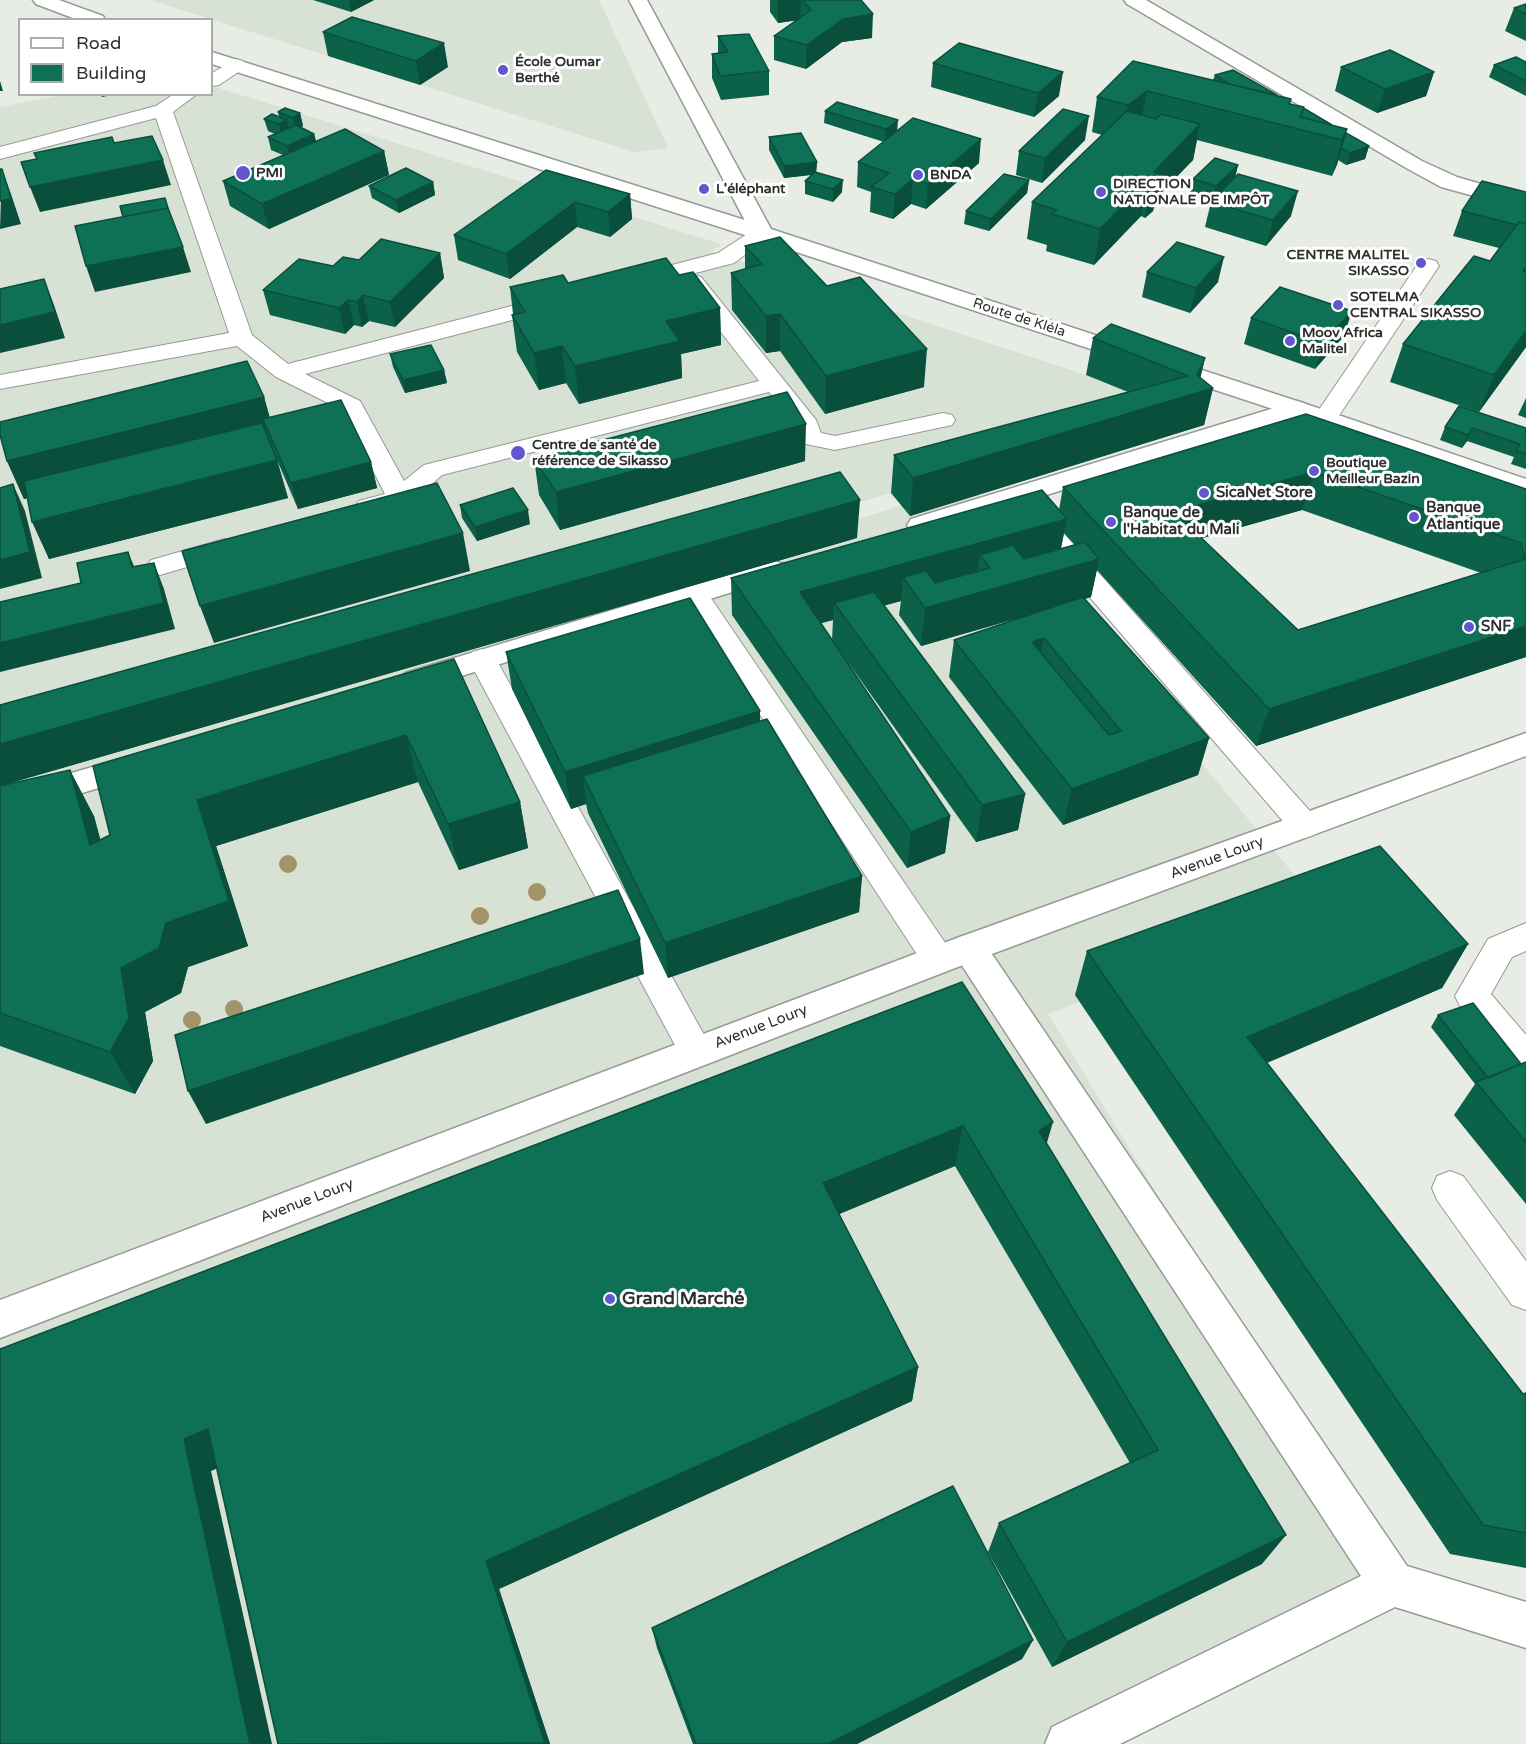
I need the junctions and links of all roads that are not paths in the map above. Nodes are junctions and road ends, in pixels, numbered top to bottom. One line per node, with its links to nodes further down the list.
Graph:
1 (42, 0): 4 (street)
2 (638, 0): 12 (street)
3 (1133, 0): 11 (street)
4 (91, 18)
5 (213, 58): 6 (street, Route de Kléla)
6 (236, 65): 7 (lane); 12 (street, Route de Kléla)
7 (213, 80)
8 (185, 96): 9 (lane)
9 (163, 110): 10 (lane); 17 (lane)
10 (0, 153)
11 (1526, 204)
12 (762, 233): 14 (lane); 21 (street, Route de Kléla)
13 (1428, 266): 23 (lane)
14 (683, 269): 15 (lane); 20 (lane)
15 (615, 287)
16 (569, 298): 18 (lane)
17 (242, 338): 18 (lane); 19 (lane)
18 (284, 372): 26 (lane)
19 (0, 382)
20 (774, 384): 22 (lane); 26 (lane)
21 (1297, 409): 23 (street, Route de Kléla); 25 (street)
22 (943, 420)
23 (1324, 420): 24 (street, Route de Kléla)
24 (1526, 488)
25 (1016, 496): 28 (street); 38 (lane)
26 (400, 498): 27 (lane)
27 (343, 514)
28 (894, 533)
29 (251, 540): 31 (lane)
30 (794, 564): 32 (street)
31 (160, 566)
32 (694, 594): 33 (street); 40 (lane)
33 (482, 659): 34 (street); 41 (lane)
34 (393, 687)
35 (1523, 749): 38 (street, Avenue Loury)
36 (168, 755): 37 (street)
37 (0, 806)
38 (1305, 826): 40 (street, Avenue Loury)
39 (1526, 936): 42 (lane)
40 (953, 954): 41 (street, Avenue Loury); 46 (street)
41 (696, 1052): 45 (street, Avenue Loury)
42 (1526, 1060)
43 (1450, 1188): 44 (lane)
44 (1526, 1292)
45 (0, 1319)
46 (1393, 1584): 47 (street); 48 (street)
47 (1526, 1625)
48 (1069, 1744)

